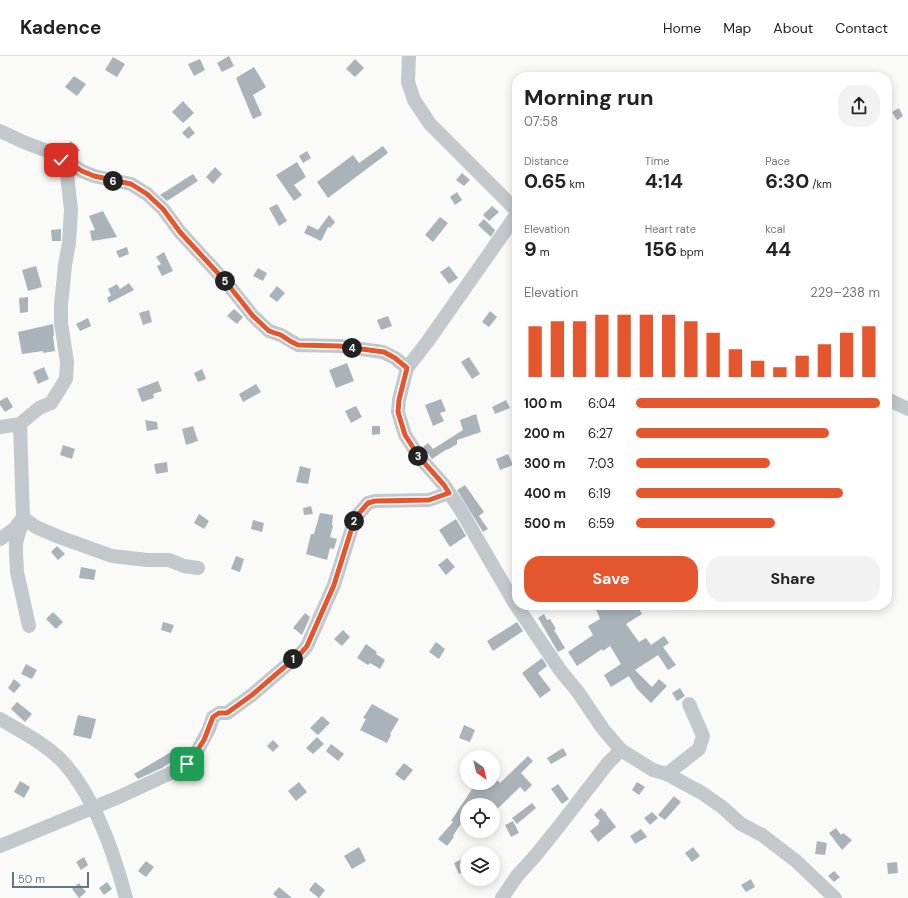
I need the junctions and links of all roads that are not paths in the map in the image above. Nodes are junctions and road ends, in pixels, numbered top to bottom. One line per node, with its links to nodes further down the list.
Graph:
1 (409, 56): 4 (street)
2 (0, 131): 3 (street)
3 (53, 152): 6 (street); 9 (street)
4 (512, 206)
5 (512, 221): 6 (street)
6 (407, 368): 11 (street)
7 (892, 401): 8 (street)
8 (908, 409)
9 (20, 424): 10 (street); 12 (street)
10 (0, 427)
11 (449, 493): 15 (street); 22 (street)
12 (23, 518): 13 (street); 14 (street); 17 (street)
13 (0, 539)
14 (198, 568)
15 (512, 599)
16 (519, 610): 20 (street)
17 (29, 626)
18 (689, 704): 21 (street)
19 (0, 719): 22 (street)
20 (621, 750): 21 (street); 25 (street)
21 (667, 774): 26 (street)
22 (94, 807): 23 (street); 24 (street)
23 (0, 846)
24 (126, 898)
25 (502, 898)
26 (835, 898)

